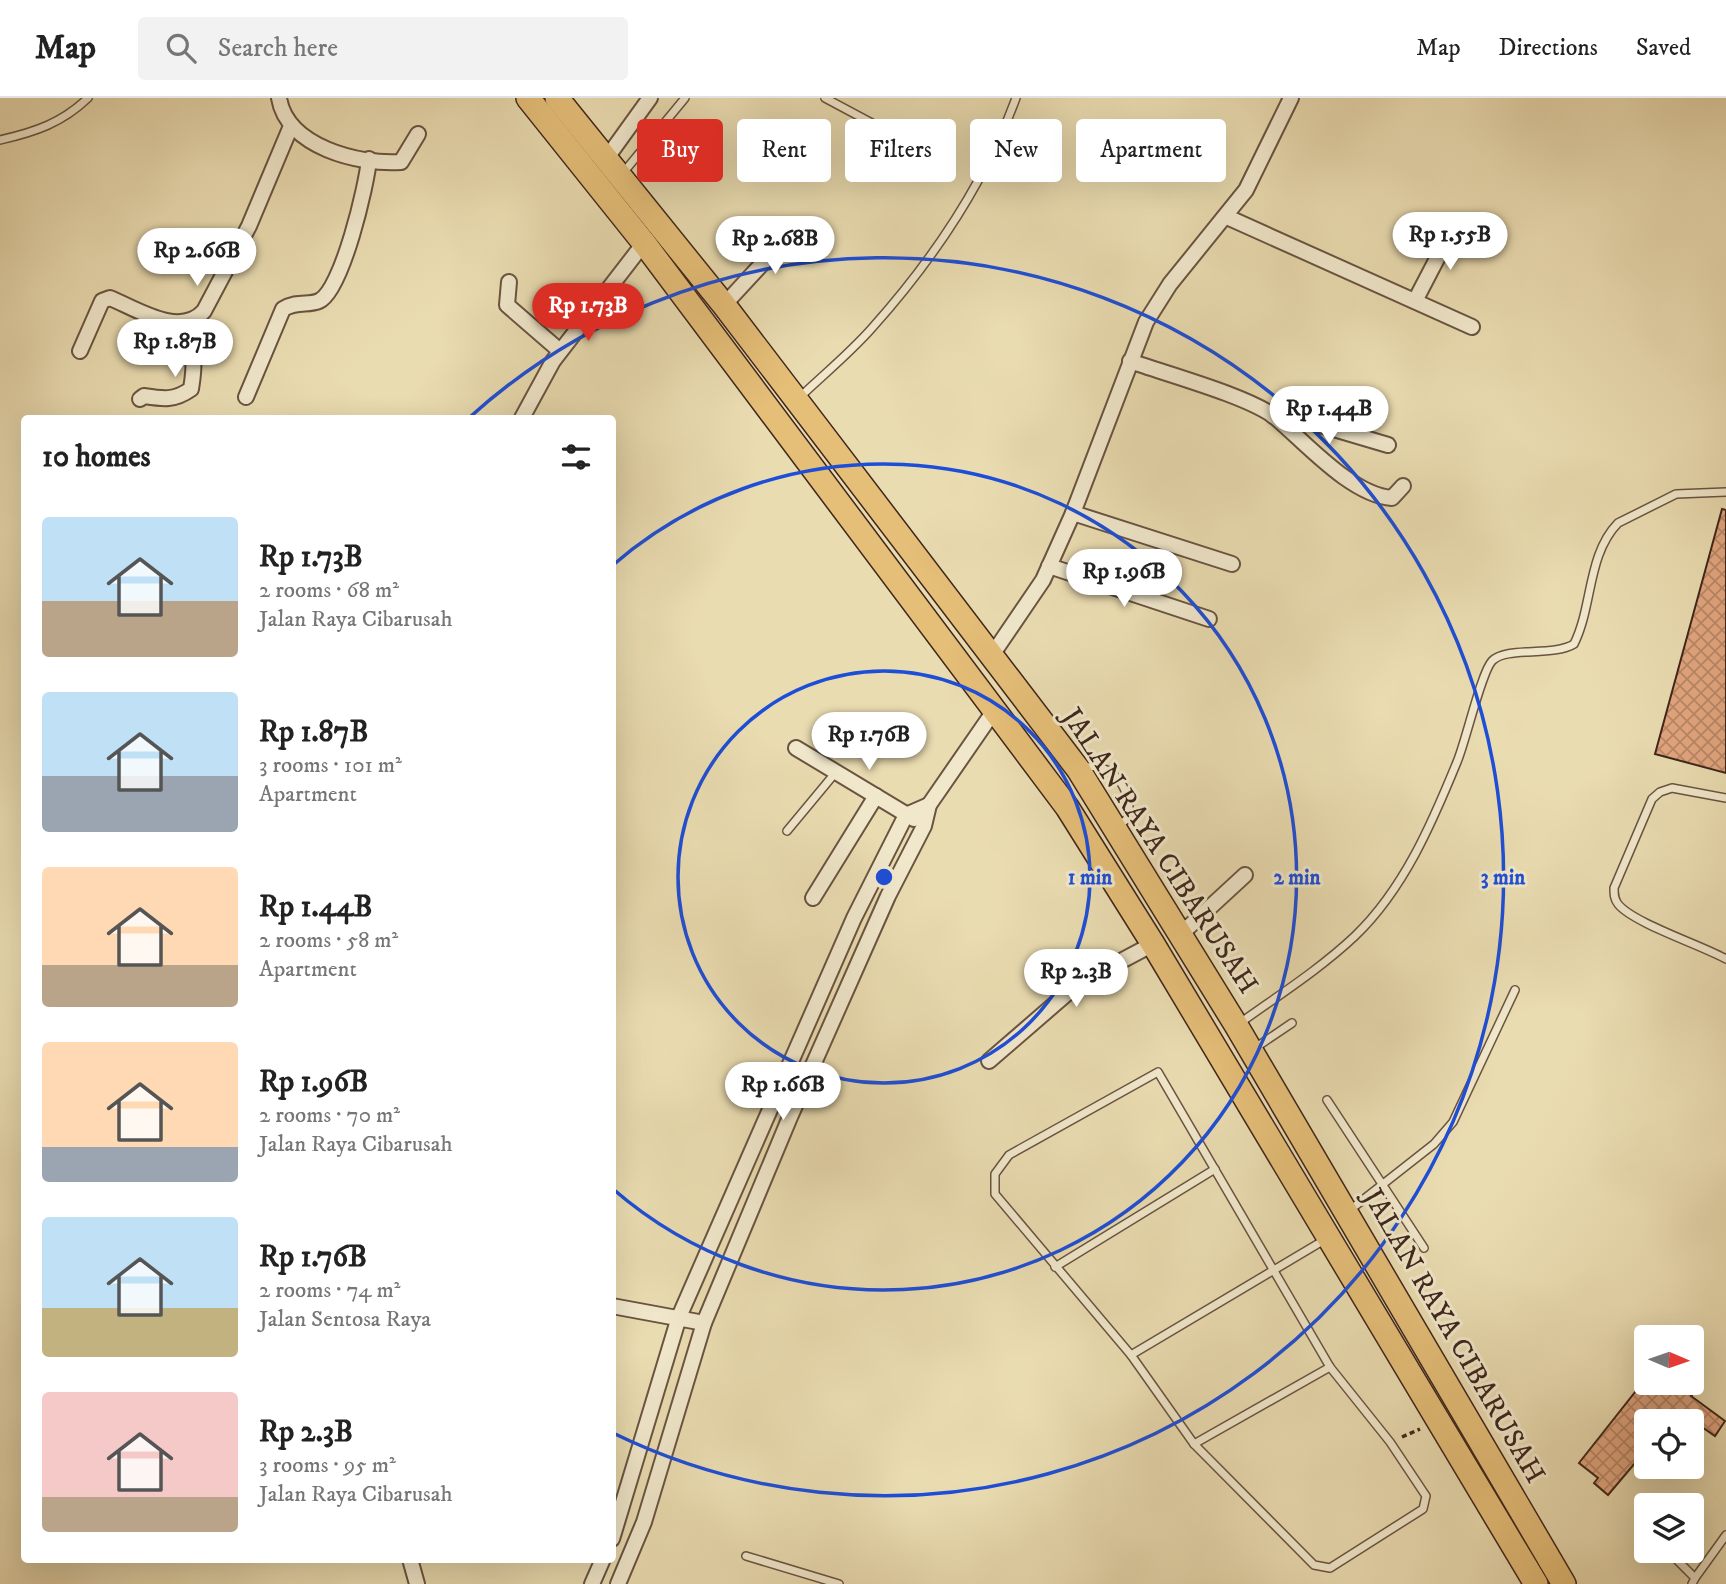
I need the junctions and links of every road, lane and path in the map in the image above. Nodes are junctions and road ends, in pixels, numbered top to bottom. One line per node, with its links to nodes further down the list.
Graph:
1 (88, 98): 13 (lane)
2 (279, 98): 11 (street)
3 (528, 98): 19 (main road, JALAN RAYA CIBARUSAH)
4 (557, 98): 15 (main road, JALAN RAYA CIBARUSAH)
5 (650, 98): 15 (street)
6 (685, 98): 15 (lane)
7 (825, 98): 10 (lane)
8 (1016, 98): 30 (lane)
9 (1291, 98): 16 (street)
10 (864, 119)
11 (291, 126): 14 (street); 23 (street)
12 (418, 134): 14 (street)
13 (0, 140)
14 (369, 159): 28 (street)
15 (613, 168): 22 (main road, JALAN RAYA CIBARUSAH)
16 (1227, 217): 21 (street); 27 (street)
17 (1454, 226): 21 (street)
18 (786, 238): 22 (street)
19 (644, 243): 26 (street); 41 (main road, JALAN RAYA CIBARUSAH)
20 (509, 282): 26 (street)
21 (1415, 302): 24 (street)
22 (724, 305): 30 (main road, JALAN RAYA CIBARUSAH)
23 (186, 324): 25 (street); 29 (street)
24 (1472, 327)
25 (80, 351)
26 (561, 351): 31 (street)
27 (1130, 361): 32 (street); 36 (street)
28 (246, 397)
29 (140, 399)
30 (796, 401): 40 (main road, JALAN RAYA CIBARUSAH)
31 (524, 415)
32 (1273, 416): 33 (street); 34 (street)
33 (1388, 445)
34 (1403, 486)
35 (1726, 492): 57 (lane)
36 (1073, 513): 37 (street); 38 (street)
37 (1232, 564)
38 (1049, 566): 39 (street); 40 (street)
39 (1209, 619)
40 (992, 655): 52 (main road, JALAN RAYA CIBARUSAH)
41 (996, 708): 46 (street); 53 (main road, JALAN RAYA CIBARUSAH)
42 (796, 748): 43 (street)
43 (836, 772): 44 (street); 49 (lane)
44 (876, 796): 47 (street); 51 (street)
45 (1726, 798): 54 (lane)
46 (929, 805): 47 (street); 48 (street)
47 (906, 815): 48 (street); 69 (street)
48 (924, 825): 70 (street)
49 (788, 831)
50 (1245, 875): 52 (street)
51 (813, 898)
52 (1181, 934): 57 (main road, JALAN RAYA CIBARUSAH)
53 (1153, 944): 59 (street); 64 (main road, JALAN RAYA CIBARUSAH)
54 (1726, 959)
55 (1515, 990): 62 (lane)
56 (1292, 1023): 58 (lane)
57 (1237, 1026): 58 (main road, JALAN RAYA CIBARUSAH)
58 (1252, 1051): 63 (main road, JALAN RAYA CIBARUSAH)
59 (989, 1061)
60 (1327, 1100): 62 (lane)
61 (1215, 1169): 66 (lane); 66 (lane); 67 (lane)
62 (1382, 1184): 63 (lane); 65 (lane)
63 (1346, 1212): 88 (main road, JALAN RAYA CIBARUSAH)
64 (1329, 1237): 67 (lane); 73 (main road, JALAN RAYA CIBARUSAH)
65 (1424, 1248)
66 (1055, 1267): 71 (lane)
67 (1274, 1272): 71 (lane); 72 (lane)
68 (616, 1308): 69 (street)
69 (679, 1317): 70 (street); 76 (street)
70 (704, 1323): 85 (street)
71 (1131, 1355): 75 (lane)
72 (1330, 1367): 74 (lane); 75 (lane)
73 (1440, 1420): 74 (path); 87 (main road, JALAN RAYA CIBARUSAH)
74 (1390, 1442): 75 (lane)
75 (1194, 1444)
76 (616, 1526)
77 (1726, 1535): 82 (lane)
78 (746, 1556): 86 (lane)
79 (411, 1563): 83 (street)
80 (601, 1563): 84 (street)
81 (1678, 1563): 82 (lane)
82 (1693, 1581)
83 (417, 1584)
84 (592, 1584)
85 (618, 1584)
86 (839, 1584)
87 (1536, 1584)
88 (1564, 1584)

